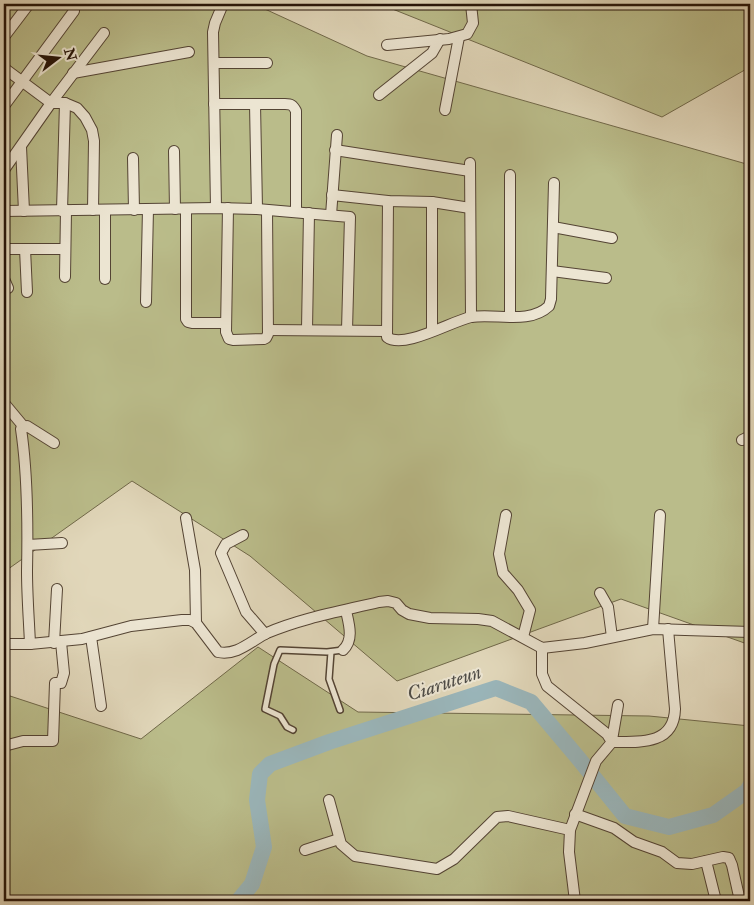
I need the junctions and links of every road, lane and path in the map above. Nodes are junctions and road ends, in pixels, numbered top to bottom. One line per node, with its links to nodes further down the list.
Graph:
1 (29, 4): 6 (street)
2 (223, 4): 11 (street)
3 (471, 4): 7 (street)
4 (74, 11): 15 (street)
5 (104, 33): 14 (street)
6 (4, 37)
7 (459, 37): 8 (street); 22 (street)
8 (440, 39): 9 (street); 16 (street)
9 (387, 45)
10 (189, 52): 14 (street)
11 (214, 64): 12 (street); 19 (street)
12 (267, 64)
13 (4, 68): 15 (street)
14 (73, 73): 17 (street)
15 (22, 82): 17 (street); 21 (street)
16 (379, 95)
17 (51, 103): 18 (street); 24 (street)
18 (65, 103): 41 (street); 46 (street)
19 (214, 104): 20 (street); 34 (street)
20 (255, 104): 40 (street); 47 (street)
21 (4, 106)
22 (444, 110)
23 (337, 135): 26 (street)
24 (21, 147): 28 (street); 45 (street)
25 (174, 150): 38 (street)
26 (335, 150): 31 (street); 36 (street)
27 (133, 158): 43 (street)
28 (4, 170)
29 (510, 175): 61 (street)
30 (554, 183): 50 (street)
31 (332, 195): 32 (street); 49 (street)
32 (388, 201): 33 (street); 67 (street)
33 (432, 202): 36 (street); 68 (street)
34 (216, 208): 35 (street); 39 (street)
35 (228, 208): 40 (street); 63 (street)
36 (470, 208): 62 (street)
37 (148, 209): 38 (street); 43 (street); 60 (street)
38 (175, 209): 39 (street)
39 (186, 209): 63 (street)
40 (262, 209): 47 (street); 65 (street)
41 (93, 210): 42 (street); 46 (street)
42 (105, 210): 43 (street); 58 (street)
43 (134, 210)
44 (4, 211): 45 (street)
45 (24, 211): 46 (street)
46 (64, 211): 54 (street)
47 (296, 212): 48 (street)
48 (309, 213): 49 (street); 64 (street)
49 (330, 215): 66 (street)
50 (552, 227): 51 (street); 55 (street)
51 (612, 238)
52 (4, 249): 53 (street)
53 (25, 249): 54 (street); 59 (street)
54 (65, 249): 56 (street)
55 (552, 271): 57 (street); 61 (street)
56 (65, 277)
57 (606, 278)
58 (105, 279)
59 (27, 292)
60 (146, 302)
61 (510, 316): 62 (street)
62 (471, 317): 68 (street)
63 (226, 323): 65 (street)
64 (307, 329): 65 (street); 66 (street)
65 (268, 330)
66 (347, 330): 67 (street)
67 (387, 331): 68 (street)
68 (432, 331)
69 (4, 403): 70 (street)
70 (24, 426): 71 (street); 77 (street)
71 (54, 443)
72 (506, 515): 87 (street)
73 (660, 516): 82 (street)
74 (186, 518): 81 (street)
75 (243, 535): 85 (street)
76 (62, 543): 77 (street)
77 (28, 545): 91 (street)
78 (56, 589): 89 (street)
79 (600, 593): 88 (street)
80 (346, 610): 85 (street); 87 (street); 93 (street)
81 (196, 623): 85 (street); 86 (street)
82 (653, 629): 83 (street); 88 (street)
83 (668, 629): 84 (street); 99 (street)
84 (750, 632)
85 (265, 634)
86 (91, 637): 89 (street); 96 (street)
87 (523, 637): 92 (street)
88 (612, 637): 92 (street)
89 (58, 642): 91 (street); 100 (street)
90 (4, 644): 91 (street)
91 (30, 644)
92 (542, 648): 99 (street)
93 (343, 650): 94 (lane)
94 (331, 652): 97 (lane); 98 (lane)
95 (618, 705): 99 (street)
96 (101, 706)
97 (340, 710)
98 (293, 730)
99 (612, 741): 102 (street)
100 (4, 746)
101 (329, 800): 104 (street)
102 (575, 814): 103 (street); 106 (street)
103 (570, 830): 104 (street); 107 (street)
104 (339, 840): 105 (street)
105 (305, 850)
106 (706, 860): 108 (street); 109 (street)
107 (575, 901)
108 (716, 901)
109 (740, 901)

